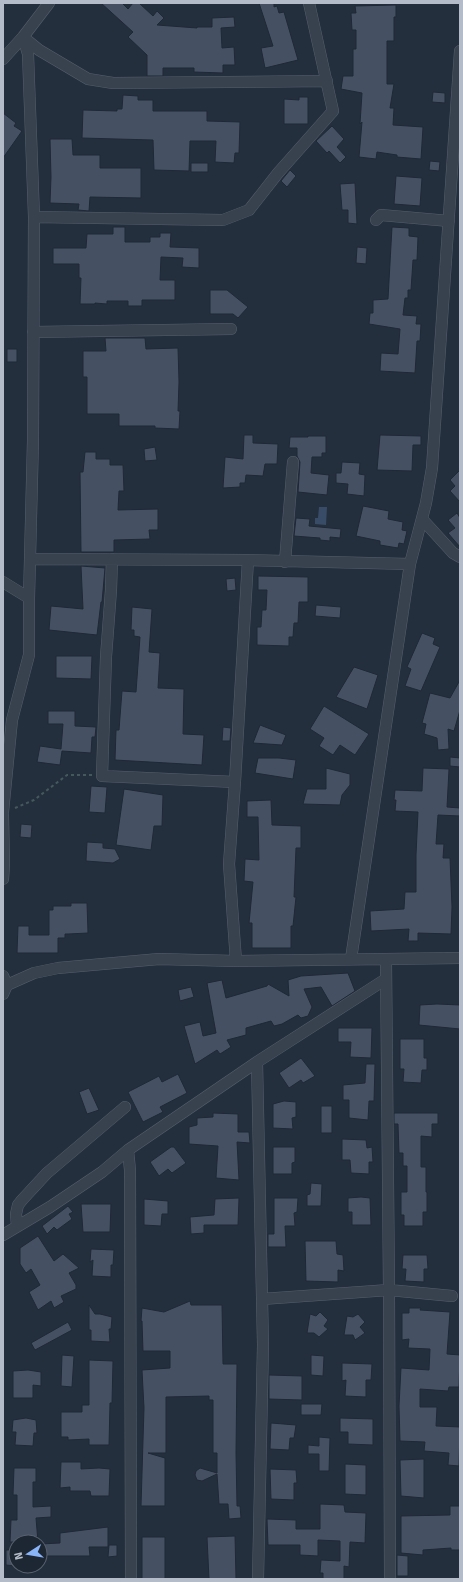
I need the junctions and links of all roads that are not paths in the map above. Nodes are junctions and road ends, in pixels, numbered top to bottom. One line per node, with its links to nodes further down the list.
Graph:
1 (49, 3): 3 (street)
2 (309, 3): 6 (street)
3 (23, 37): 5 (street); 6 (street); 8 (street)
4 (460, 51): 7 (street)
5 (3, 59)
6 (327, 82): 8 (street)
7 (458, 109): 10 (street)
8 (34, 217): 12 (street)
9 (376, 220): 10 (street)
10 (449, 221): 14 (street)
11 (232, 330): 12 (street)
12 (33, 332): 16 (street)
13 (293, 462): 19 (street)
14 (422, 519): 15 (street); 20 (street)
15 (460, 557)
16 (30, 559): 17 (street); 22 (street)
17 (112, 559): 18 (street); 25 (street)
18 (248, 560): 19 (street); 25 (street)
19 (285, 562): 20 (street)
20 (410, 564): 29 (street)
21 (3, 582): 22 (street)
22 (29, 598): 23 (street)
23 (7, 737): 24 (street)
24 (5, 766): 26 (street)
25 (236, 782): 31 (street)
26 (5, 812): 27 (street)
27 (3, 879)
28 (460, 958): 30 (street)
29 (351, 959): 30 (street); 31 (street)
30 (386, 960): 32 (street)
31 (236, 961): 33 (street)
32 (386, 979): 34 (street); 39 (street)
33 (4, 985)
34 (257, 1062): 36 (street); 41 (street)
35 (124, 1107): 37 (street)
36 (128, 1150): 37 (street); 42 (street)
37 (17, 1226): 38 (street)
38 (3, 1234)
39 (389, 1290): 40 (street); 41 (street); 44 (street)
40 (452, 1296)
41 (262, 1298): 43 (street)
42 (131, 1579)
43 (258, 1579)
44 (390, 1579)

